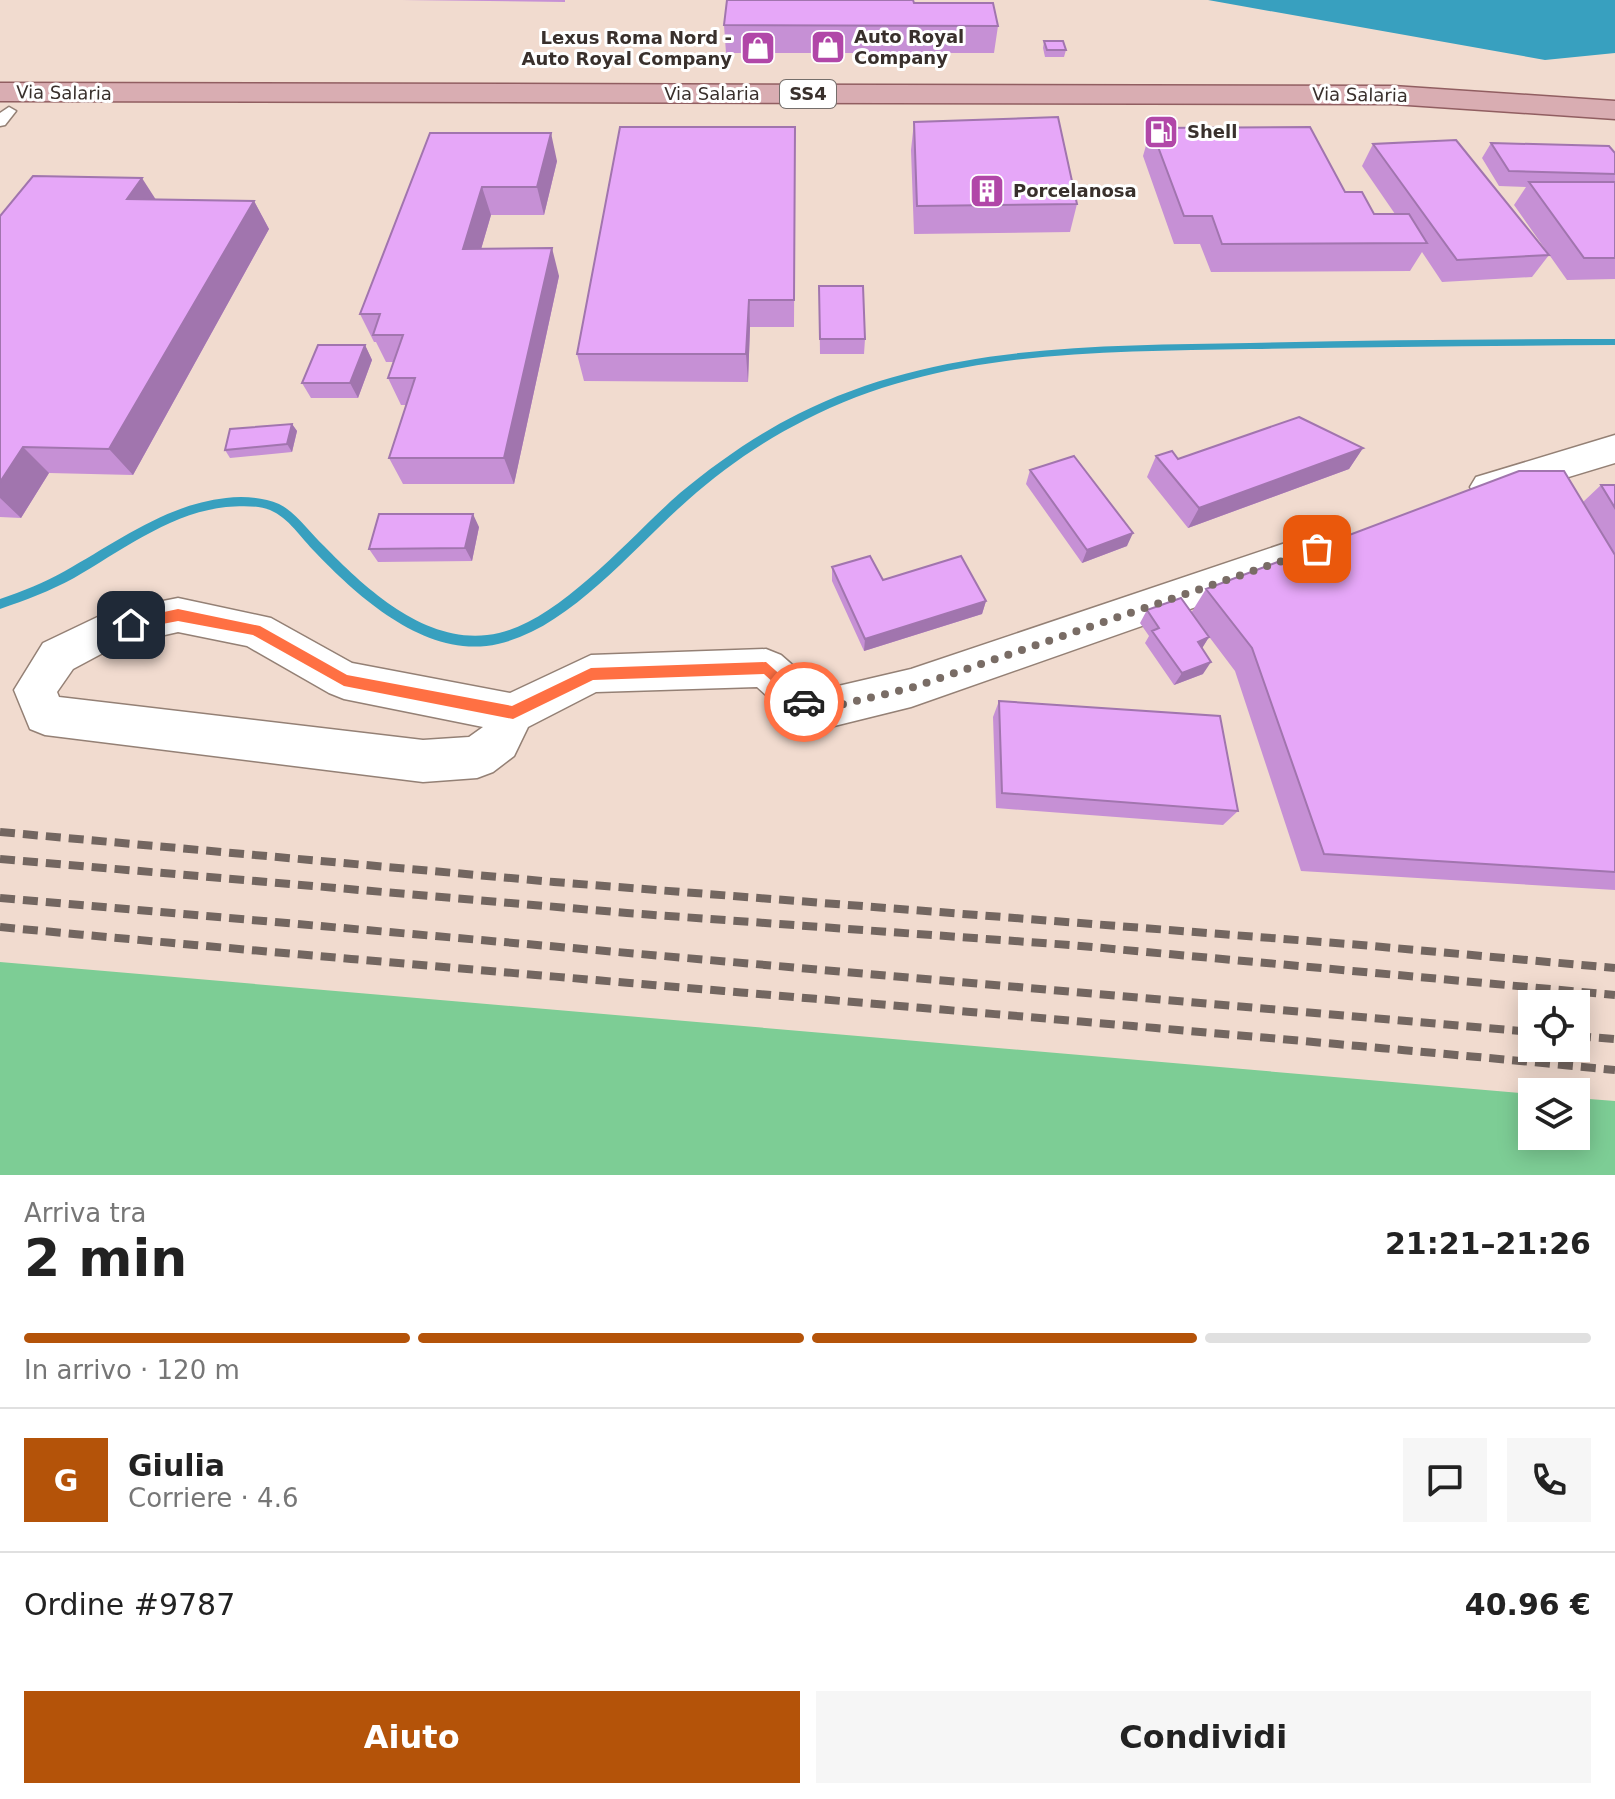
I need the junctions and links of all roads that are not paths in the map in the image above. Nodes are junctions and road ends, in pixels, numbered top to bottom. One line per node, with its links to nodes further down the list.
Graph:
1 (2, 109): 2 (main road, Via Salaria / SS4); 3 (main road, Via Salaria / SS4)
2 (1615, 110)
3 (1615, 129)
4 (1615, 449): 5 (street)
5 (1459, 497)
6 (1361, 532): 7 (street)
7 (513, 713): 7 (street)

